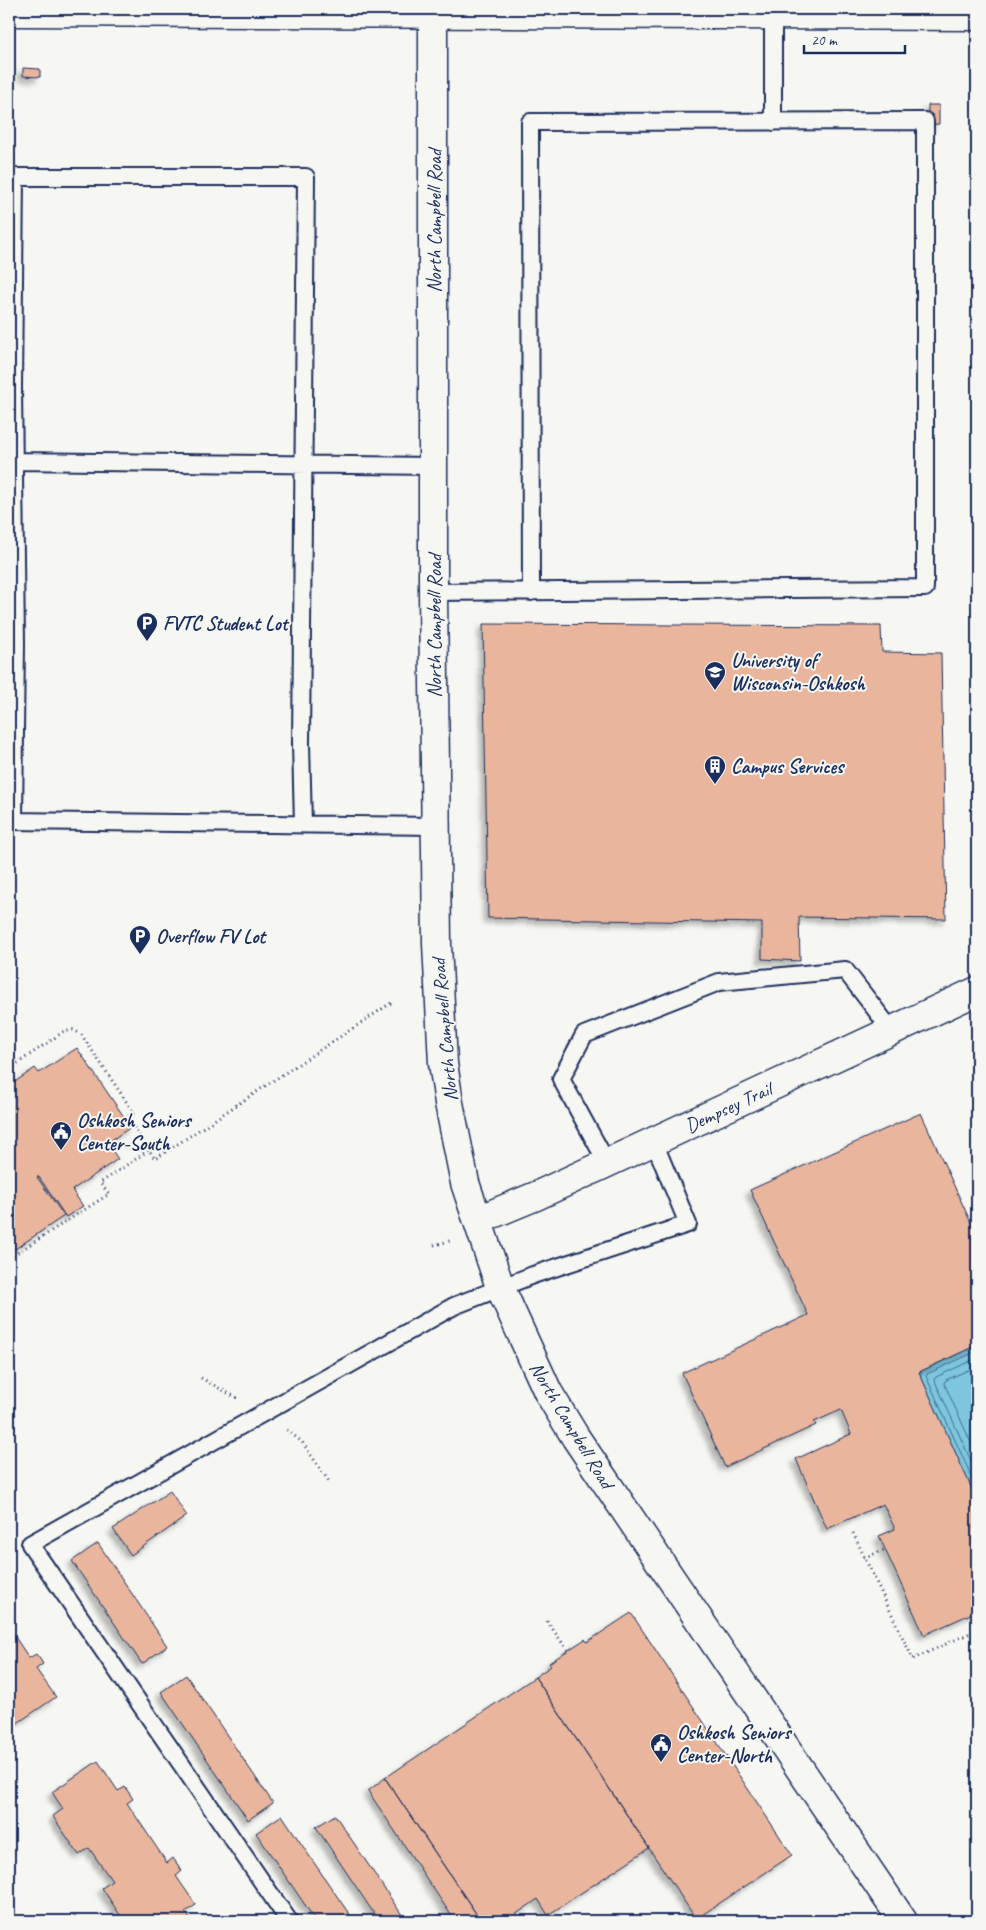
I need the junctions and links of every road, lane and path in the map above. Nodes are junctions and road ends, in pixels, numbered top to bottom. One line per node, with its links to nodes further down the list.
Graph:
1 (9, 12): 2 (street)
2 (433, 14): 3 (street); 8 (street, North Campbell Road)
3 (773, 14): 4 (street); 5 (lane)
4 (977, 16)
5 (773, 122): 10 (lane); 10 (lane)
6 (14, 461): 7 (lane); 7 (lane); 11 (lane)
7 (304, 465): 8 (lane); 12 (lane)
8 (434, 466): 9 (street, North Campbell Road)
9 (433, 592): 10 (lane); 13 (street, North Campbell Road)
10 (531, 592)
11 (12, 821): 12 (lane)
12 (303, 824): 13 (lane)
13 (436, 826): 21 (street, North Campbell Road)
14 (977, 991): 16 (street, Dempsey Trail)
15 (391, 1003): 19 (path)
16 (892, 1031): 18 (street, Dempsey Trail); 20 (lane)
17 (9, 1069): 19 (path)
18 (654, 1142): 20 (street, Dempsey Trail); 23 (lane)
19 (150, 1150): 22 (path)
20 (607, 1163): 21 (street, Dempsey Trail)
21 (478, 1220): 23 (street, North Campbell Road)
22 (9, 1258)
23 (500, 1287): 30 (lane); 31 (street, North Campbell Road)
24 (853, 1533): 26 (path)
25 (884, 1550): 26 (path)
26 (864, 1558): 28 (path)
27 (547, 1621): 29 (path)
28 (977, 1630)
29 (568, 1651)
30 (289, 1921)
31 (903, 1921)

